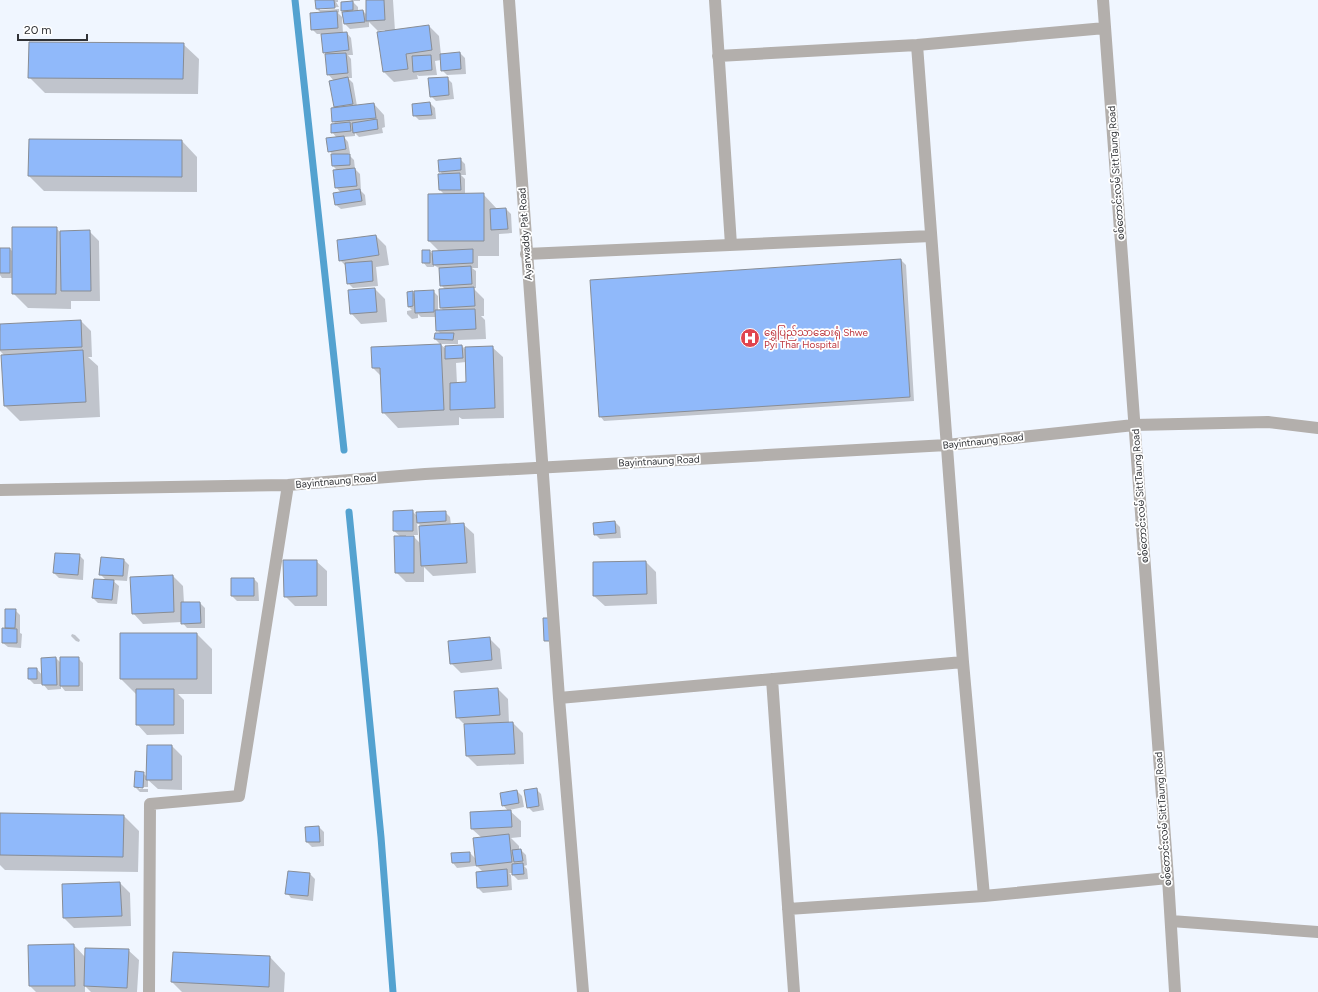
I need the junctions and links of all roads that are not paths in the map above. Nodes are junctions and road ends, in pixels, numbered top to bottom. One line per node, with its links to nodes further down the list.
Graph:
1 (509, 0): 9 (street, Ayarwaddy Pat Road)
2 (715, 0): 6 (street)
3 (1103, 0): 4 (street, စစ်တောင်းလမ် SittTaung Road)
4 (1105, 28): 5 (street); 10 (street, စစ်တောင်းလမ် SittTaung Road)
5 (917, 44): 6 (street); 7 (street)
6 (718, 56): 8 (street)
7 (931, 236): 8 (street); 12 (street)
8 (731, 245): 9 (street)
9 (526, 254): 13 (street, Ayarwaddy Pat Road)
10 (1134, 425): 11 (street, Bayintnaung Road); 12 (street, Bayintnaung Road); 19 (street, စစ်တောင်းလမ် SittTaung Road)
11 (1318, 428)
12 (946, 445): 13 (street, Bayintnaung Road); 16 (street)
13 (542, 467): 14 (street, Bayintnaung Road); 18 (street, Ayarwaddy Pat Road)
14 (288, 485): 15 (street, Bayintnaung Road); 24 (street)
15 (0, 490)
16 (963, 662): 17 (street); 20 (street)
17 (772, 679): 18 (street); 21 (street)
18 (559, 698): 25 (street, Ayarwaddy Pat Road)
19 (1168, 878): 20 (street); 22 (street, စစ်တောင်းလမ် SittTaung Road)
20 (984, 896): 21 (street)
21 (788, 909): 26 (street)
22 (1170, 921): 23 (street); 27 (street, စစ်တောင်းလမ် SittTaung Road)
23 (1318, 932)
24 (149, 992)
25 (582, 992)
26 (794, 992)
27 (1175, 992)

